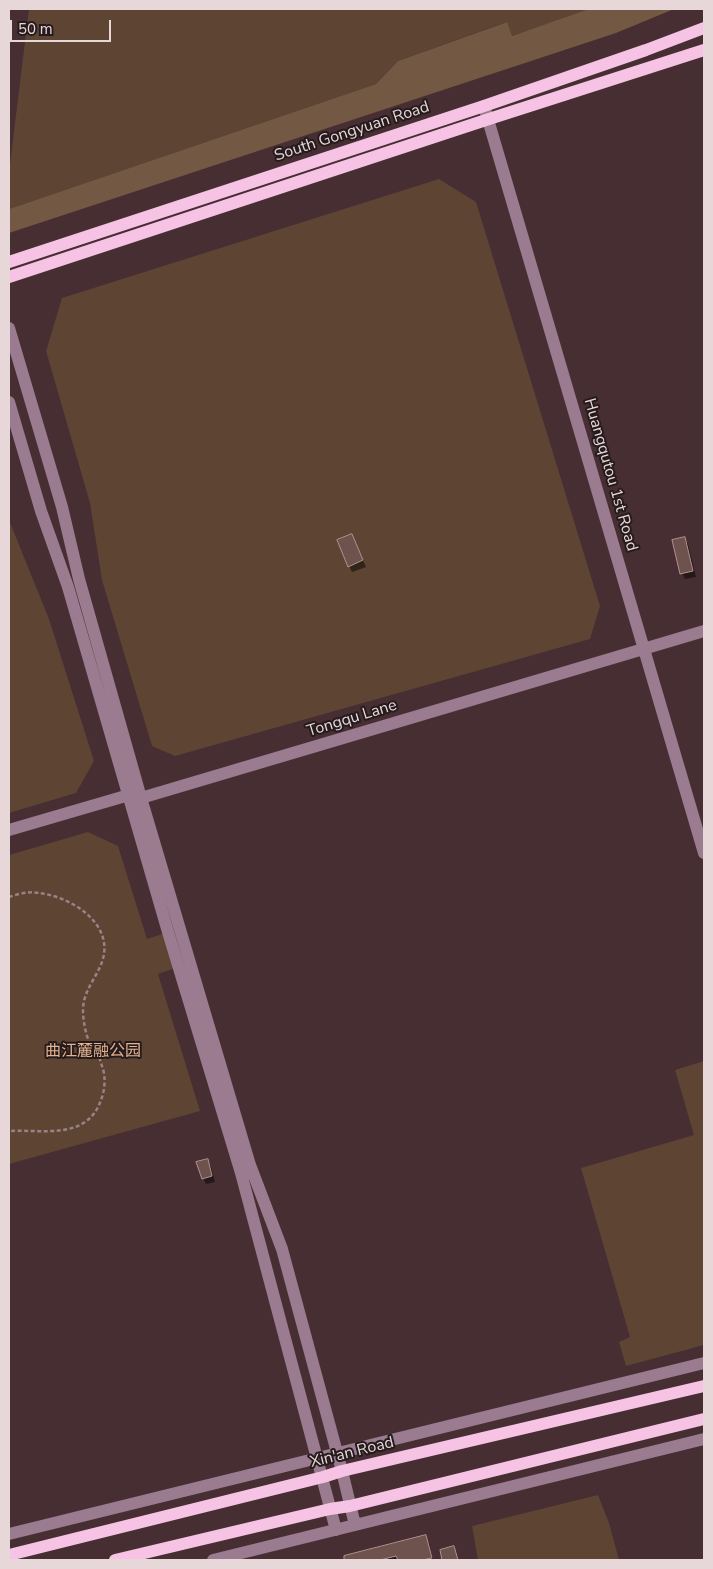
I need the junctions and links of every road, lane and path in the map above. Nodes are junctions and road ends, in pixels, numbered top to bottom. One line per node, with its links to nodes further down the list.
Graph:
1 (704, 28): 3 (main road, South Gongyuan Road)
2 (704, 50): 4 (main road, South Gongyuan Road)
3 (484, 106): 4 (street, Huangqutou 1st Road); 5 (main road, South Gongyuan Road)
4 (489, 119): 6 (main road, South Gongyuan Road); 10 (street, Huangqutou 1st Road)
5 (9, 262)
6 (9, 278)
7 (9, 328): 11 (street)
8 (9, 402): 11 (street)
9 (704, 631): 10 (street, Tongqu Lane)
10 (644, 649): 11 (street, Tongqu Lane); 13 (street, Huangqutou 1st Road)
11 (135, 797): 12 (street, Tongqu Lane); 20 (street); 21 (street)
12 (9, 830)
13 (704, 853)
14 (9, 897): 15 (path)
15 (9, 1131)
16 (704, 1363): 20 (street)
17 (704, 1386): 22 (main road, Xin'an Road)
18 (704, 1419): 24 (main road)
19 (704, 1439): 26 (street)
20 (337, 1454): 21 (street); 22 (street)
21 (318, 1458): 23 (street); 28 (street)
22 (342, 1471): 23 (main road, Xin'an Road); 24 (street)
23 (323, 1477): 25 (street); 29 (main road, Xin'an Road)
24 (350, 1506): 25 (main road); 26 (street)
25 (330, 1510): 27 (street); 30 (main road)
26 (355, 1525): 27 (street)
27 (336, 1530): 31 (street)
28 (9, 1534)
29 (9, 1555)
30 (115, 1560)
31 (213, 1560)

